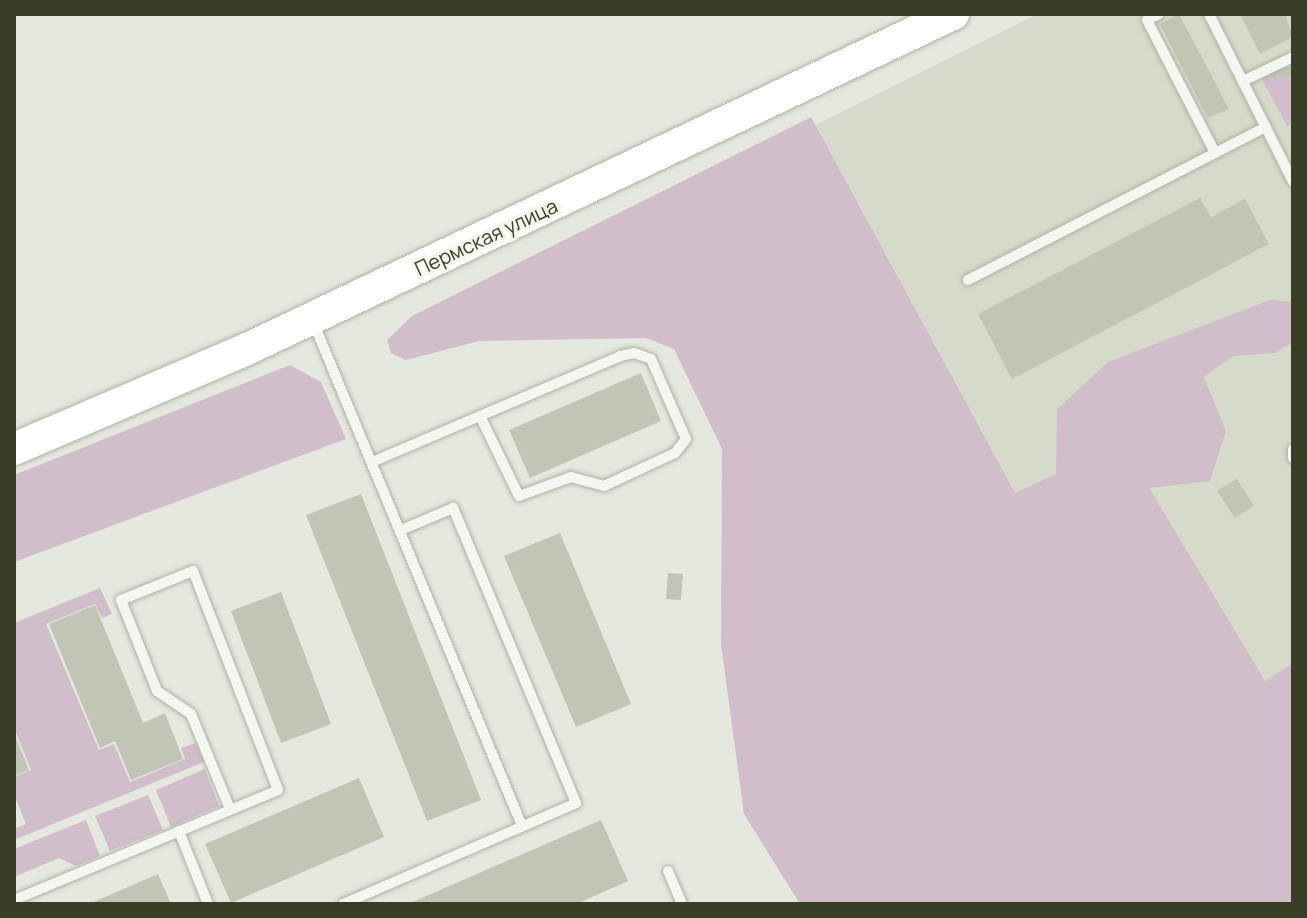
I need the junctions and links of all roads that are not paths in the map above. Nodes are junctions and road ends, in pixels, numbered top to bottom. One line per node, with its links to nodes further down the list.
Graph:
1 (953, 14): 10 (main road, Пермская улица)
2 (1159, 14): 7 (lane)
3 (1209, 14): 5 (lane)
4 (1293, 57): 5 (lane)
5 (1243, 81): 6 (lane)
6 (1266, 127): 7 (lane); 8 (lane)
7 (1215, 153): 9 (lane)
8 (1293, 182)
9 (968, 280)
10 (311, 319): 12 (main road, Пермская улица); 15 (lane)
11 (480, 416): 11 (lane); 15 (lane)
12 (14, 449)
13 (1293, 449): 14 (lane)
14 (1293, 458)
15 (372, 462): 16 (lane)
16 (401, 530): 18 (lane); 18 (lane)
17 (230, 809): 17 (lane); 19 (lane)
18 (522, 826): 23 (lane)
19 (179, 831): 21 (lane); 22 (lane)
20 (668, 871): 24 (lane)
21 (14, 900)
22 (208, 904)
23 (343, 904)
24 (682, 904)

